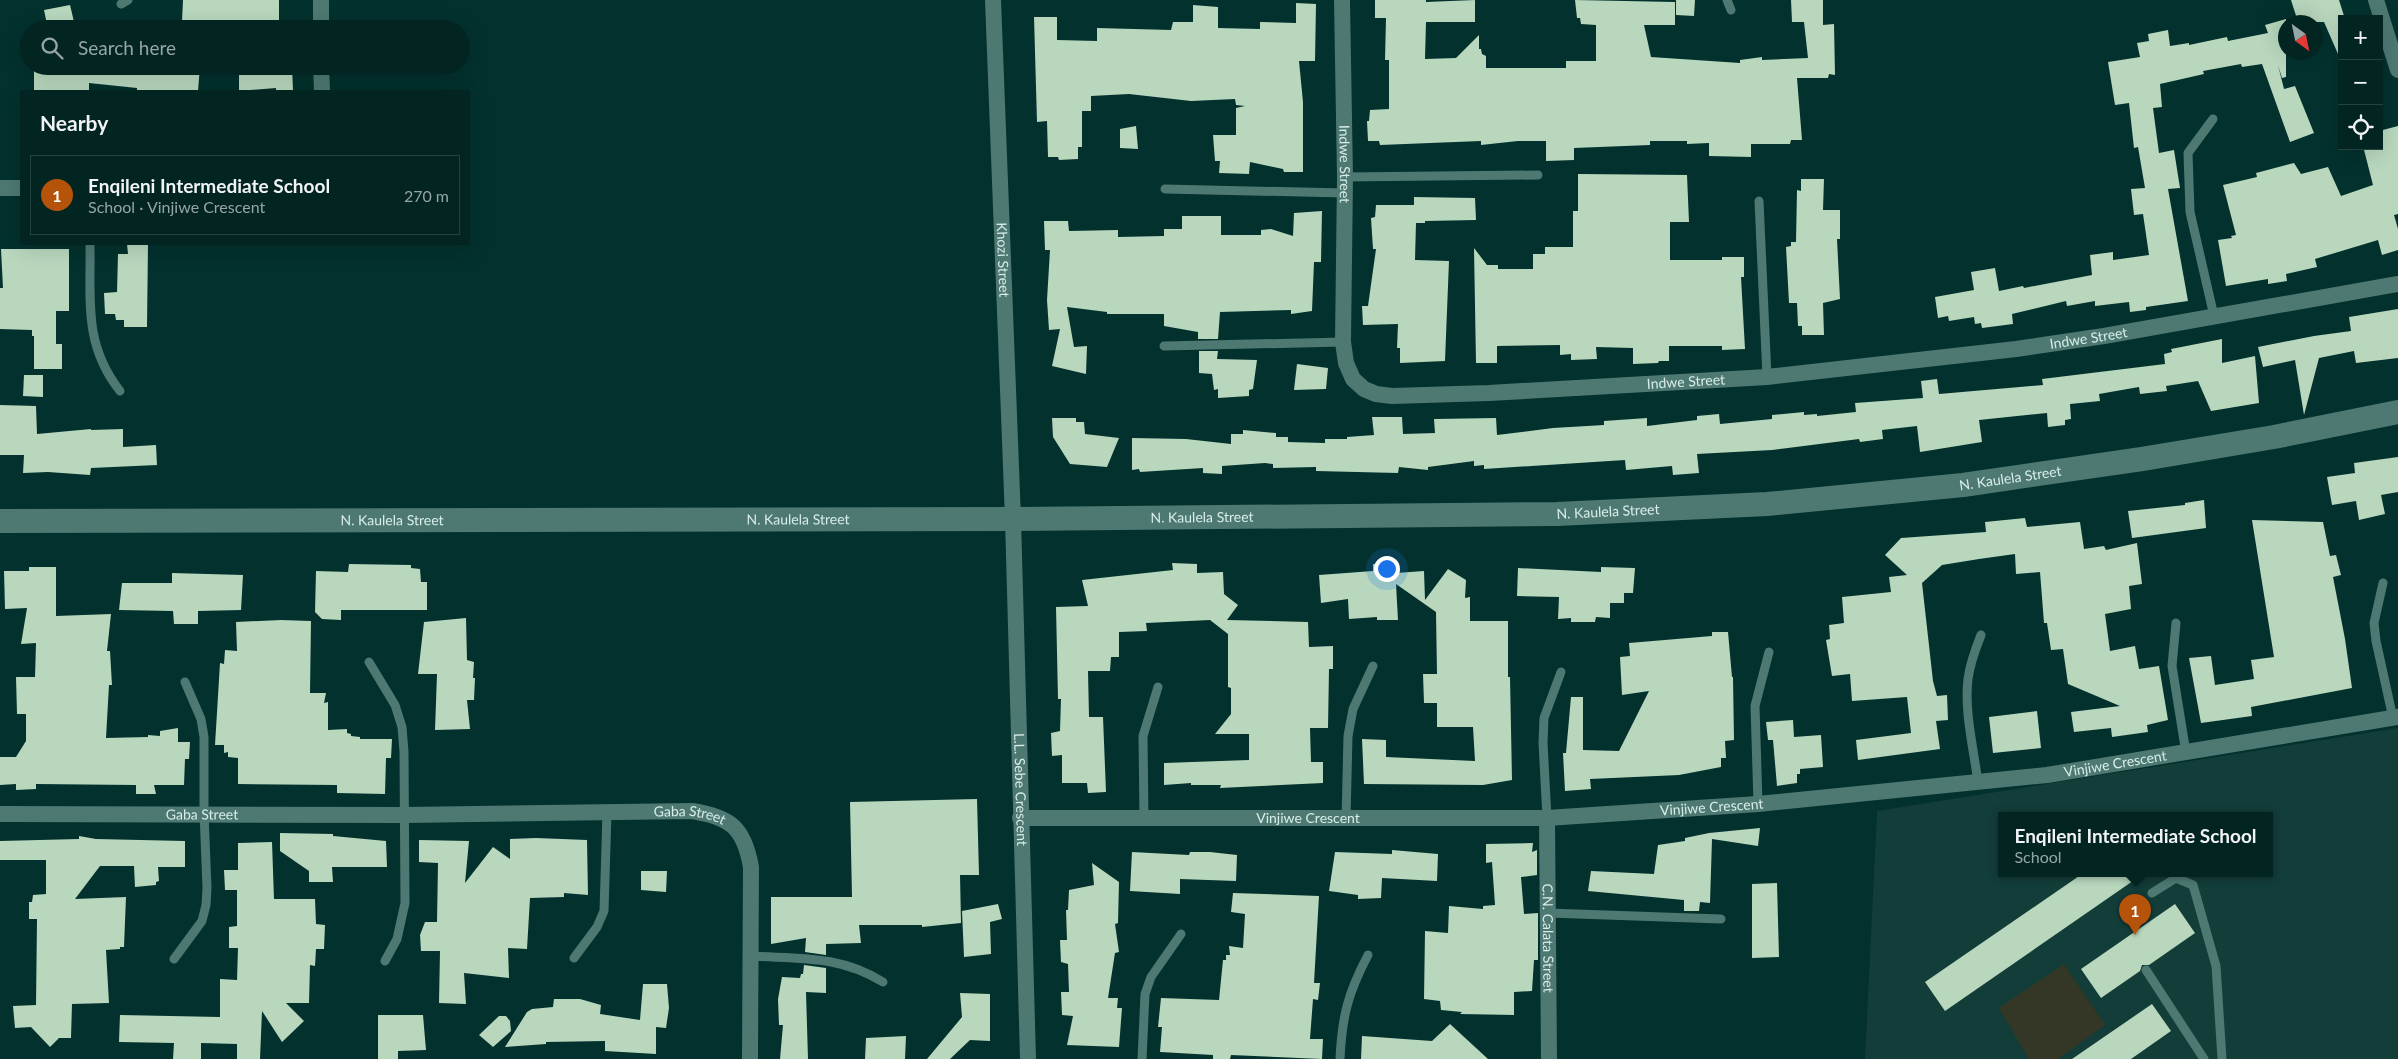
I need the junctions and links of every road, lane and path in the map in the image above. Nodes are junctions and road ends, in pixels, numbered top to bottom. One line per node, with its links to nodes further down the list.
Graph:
1 (321, 0): 7 (street)
2 (993, 0): 27 (street, Khozi Street)
3 (1342, 0): 14 (street, Indwe Street)
4 (1727, 0): 6 (lane)
5 (2376, 0): 8 (street)
6 (1731, 10)
7 (321, 20)
8 (2393, 39): 9 (street)
9 (2398, 70)
10 (321, 75): 11 (street)
11 (322, 90)
12 (2213, 119): 21 (lane)
13 (1538, 176): 14 (lane)
14 (1344, 185): 17 (lane); 22 (street, Indwe Street)
15 (0, 188): 16 (street)
16 (20, 188)
17 (1165, 189)
18 (1759, 201): 24 (lane)
19 (90, 245): 25 (lane)
20 (2398, 284): 21 (street, Indwe Street)
21 (2214, 316): 24 (street, Indwe Street)
22 (1343, 342): 23 (lane); 24 (street, Indwe Street)
23 (1164, 346)
24 (1767, 378)
25 (120, 392)
26 (2398, 412): 27 (street, N. Kaulela Street)
27 (1012, 519): 28 (street, N. Kaulela Street); 46 (street, L.L. Sebe Crescent)
28 (0, 521)
29 (2382, 583): 38 (lane)
30 (2176, 623): 39 (lane)
31 (1981, 635): 40 (lane)
32 (1769, 652): 41 (lane)
33 (369, 662): 45 (lane)
34 (1373, 666): 49 (lane)
35 (1561, 672): 47 (lane)
36 (185, 682): 43 (lane)
37 (1158, 687): 48 (lane)
38 (2395, 717): 39 (street, Vinjiwe Crescent)
39 (2186, 753): 40 (street, Vinjiwe Crescent)
40 (1978, 783): 41 (street, Vinjiwe Crescent)
41 (1758, 804): 47 (street, Vinjiwe Crescent)
42 (607, 812): 45 (street, Gaba Street); 55 (street, Gaba Street); 57 (lane)
43 (204, 813): 44 (street, Gaba Street); 45 (street, Gaba Street); 56 (lane)
44 (0, 814)
45 (405, 815): 58 (lane)
46 (1020, 818): 48 (street, Vinjiwe Crescent); 62 (street, L.L. Sebe Crescent)
47 (1548, 818): 49 (street, Vinjiwe Crescent); 51 (street, C.N. Calata Street)
48 (1144, 820): 49 (street, Vinjiwe Crescent)
49 (1346, 820)
50 (2152, 893): 67 (lane)
51 (1548, 913): 52 (lane); 65 (street, C.N. Calata Street)
52 (1721, 919)
53 (1181, 934): 63 (lane)
54 (1368, 955): 64 (lane)
55 (751, 956): 60 (lane); 61 (street, Gaba Street)
56 (174, 958)
57 (574, 958)
58 (385, 961)
59 (2146, 970): 66 (lane)
60 (882, 982)
61 (750, 1059)
62 (1028, 1059)
63 (1142, 1059)
64 (1340, 1059)
65 (1549, 1059)
66 (2204, 1059)
67 (2222, 1059)

